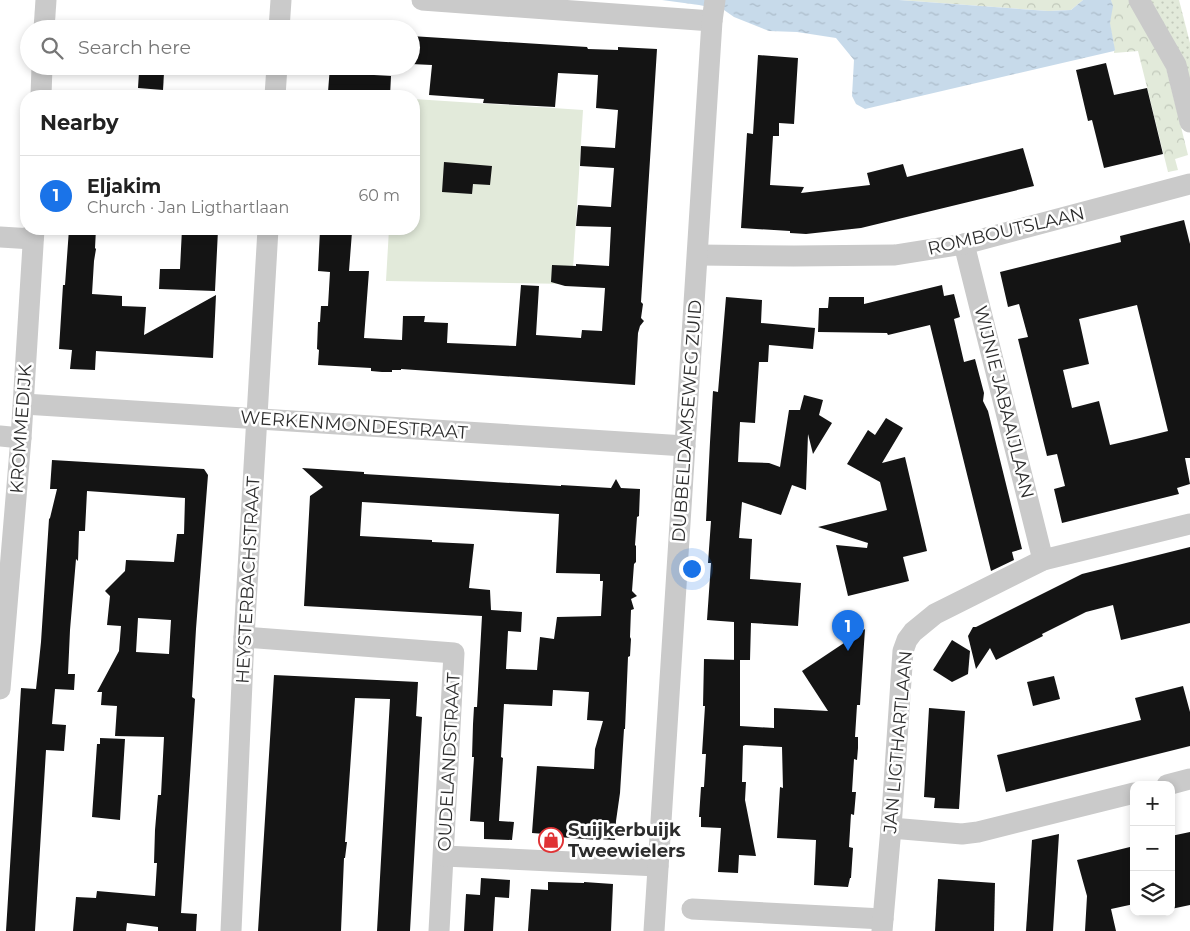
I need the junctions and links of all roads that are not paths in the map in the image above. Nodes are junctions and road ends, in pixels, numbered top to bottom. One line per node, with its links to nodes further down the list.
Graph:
1 (46, 0): 6 (street)
2 (281, 0): 7 (street)
3 (422, 0): 5 (street)
4 (1139, 0): 12 (street)
5 (713, 11): 19 (street, DUBBELDAMSEWEG ZUID)
6 (45, 20)
7 (280, 20)
8 (42, 75): 10 (street)
9 (277, 75): 11 (street)
10 (41, 90)
11 (276, 90)
12 (1190, 122)
13 (1190, 184): 18 (street, ROMBOUTSLAAN)
14 (20, 235): 17 (street)
15 (34, 235): 20 (street, KROMMEDIJK)
16 (268, 235): 21 (street, HEYSTERBACHSTRAAT)
17 (0, 236)
18 (964, 244): 19 (street, ROMBOUTSLAAN); 26 (street, WIJNIE JABAAIJLAAN)
19 (698, 255): 24 (street, DUBBELDAMSEWEG ZUID)
20 (24, 404): 21 (street, WERKENMONDESTRAAT); 23 (street, KROMMEDIJK)
21 (258, 419): 24 (street, WERKENMONDESTRAAT); 28 (street, HEYSTERBACHSTRAAT)
22 (0, 436): 23 (street)
23 (21, 438): 27 (street, KROMMEDIJK)
24 (685, 446): 35 (street, DUBBELDAMSEWEG ZUID)
25 (1190, 524): 26 (street)
26 (1044, 560): 33 (street, JAN LIGTHARTLAAN)
27 (4, 606): 29 (street, KROMMEDIJK)
28 (244, 637): 34 (street, OUDELANDSTRAAT); 38 (street, HEYSTERBACHSTRAAT)
29 (0, 690)
30 (1190, 779): 31 (street)
31 (1175, 783)
32 (1130, 794): 33 (street)
33 (891, 828): 37 (street, JAN LIGTHARTLAAN)
34 (444, 856): 35 (street); 39 (street, OUDELANDSTRAAT)
35 (658, 866): 40 (street, DUBBELDAMSEWEG ZUID)
36 (692, 910): 37 (street, JAN LIGTHARTLAAN)
37 (882, 925)
38 (231, 931)
39 (439, 931)
40 (654, 931)

